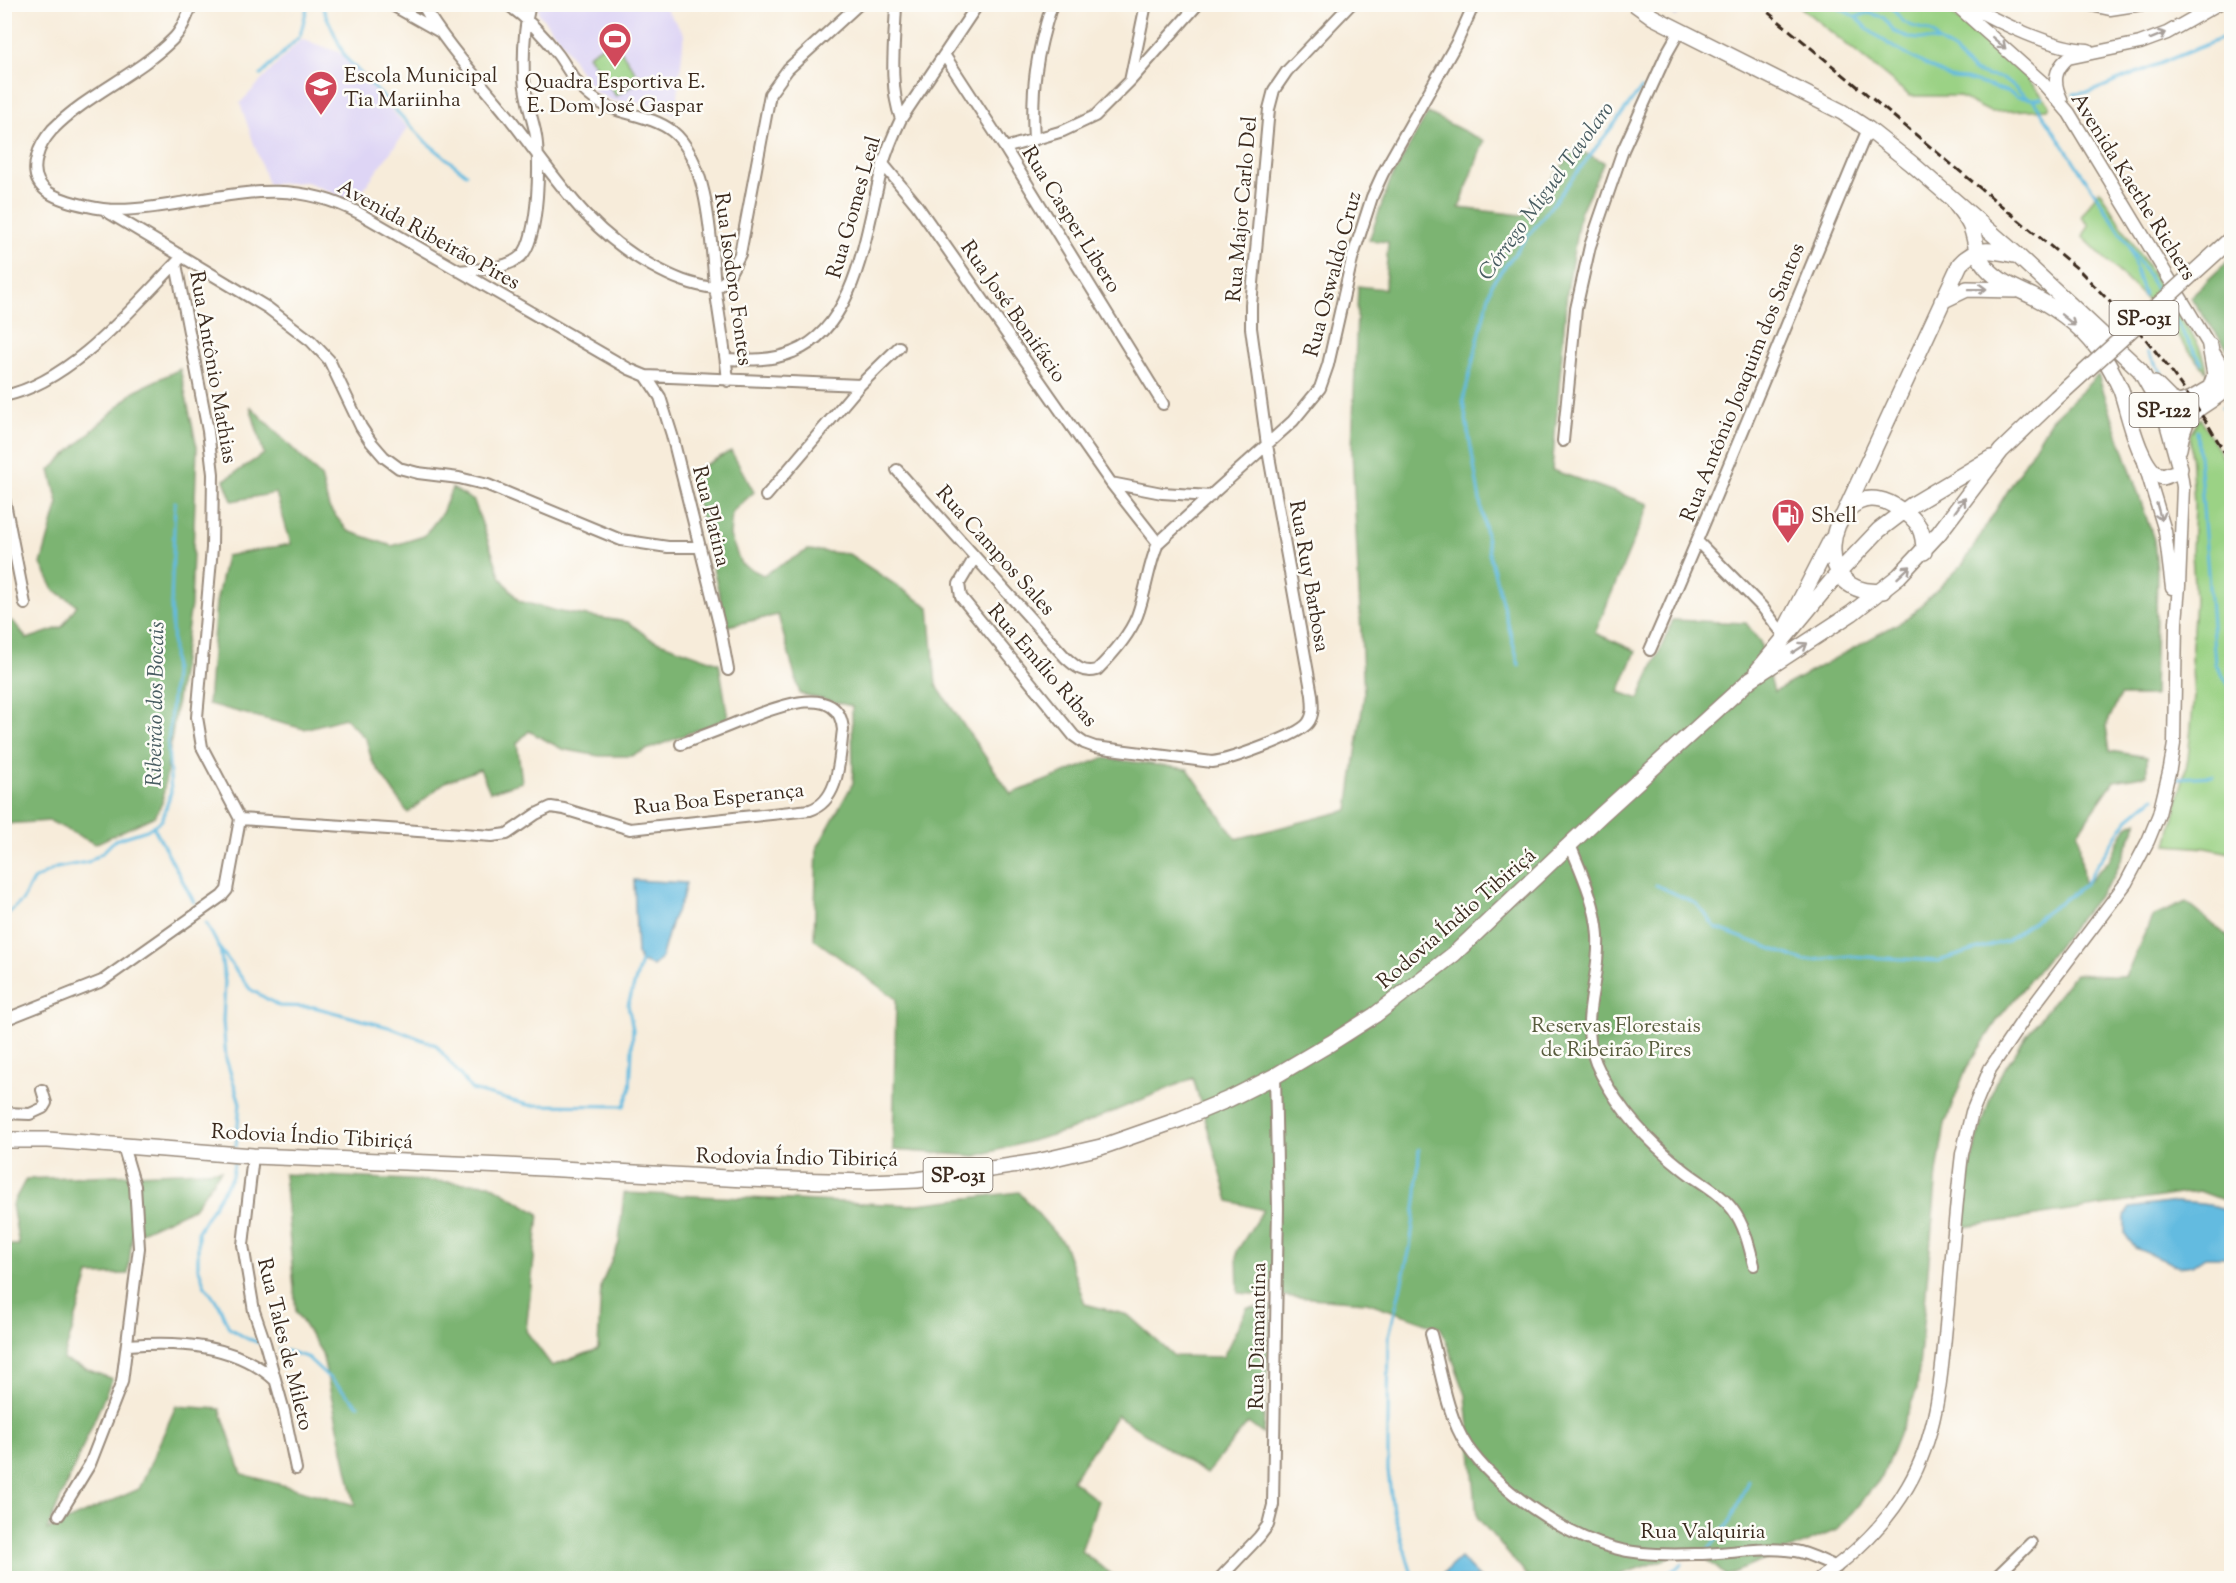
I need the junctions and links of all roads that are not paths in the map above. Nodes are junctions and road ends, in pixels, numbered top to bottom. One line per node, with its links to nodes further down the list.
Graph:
1 (192, 4): 34 (street, Avenida Ribeirão Pires)
2 (390, 4): 22 (street)
3 (422, 4): 22 (street)
4 (507, 4): 20 (street, Rua Isodoro Fontes)
5 (530, 4): 20 (street)
6 (859, 4): 41 (street)
7 (896, 4): 27 (street)
8 (978, 4): 24 (street, Rua Gomes Leal)
9 (1052, 4): 29 (street)
10 (1146, 4): 25 (street)
11 (1198, 4): 25 (street)
12 (1350, 4): 55 (street, Rua Major Carlo Del)
13 (1474, 4): 55 (street, Rua Oswaldo Cruz)
14 (1635, 4): 21 (highway)
15 (1955, 4): 26 (main road, Avenida Kaethe Richers, one-way to 26)
16 (1966, 4): 23 (main road)
17 (2087, 4): 18 (main road)
18 (2142, 4)
19 (2218, 4): 23 (main road, one-way to 19)
20 (527, 18): 31 (street); 41 (street, Rua Isodoro Fontes)
21 (1680, 30): 28 (highway); 54 (street)
22 (443, 34): 31 (street)
23 (2101, 50): 26 (main road)
24 (945, 56): 27 (street, Rua Gomes Leal); 30 (street, Rua Casper Libero)
25 (1130, 81): 29 (street)
26 (2069, 113): 44 (main road, Avenida Kaethe Richers)
27 (901, 119): 32 (street, Rua Gomes Leal)
28 (1868, 129): 33 (highway); 72 (street, Rua Antônio Joaquim dos Santos)
29 (1034, 140): 30 (street)
30 (1005, 148): 53 (street, Rua Casper Libero)
31 (537, 154): 39 (street); 41 (street)
32 (883, 164): 46 (street, Rua Gomes Leal); 61 (street, Rua José Bonifácio)
33 (1955, 203): 36 (highway); 37 (highway)
34 (106, 211): 38 (street); 39 (street, Avenida Ribeirão Pires)
35 (2232, 238): 56 (highway, Rodovia Índio Tibiriçá / SP-031, bridge)
36 (1976, 251): 37 (highway); 40 (highway, SP-122); 43 (highway)
37 (2017, 255): 40 (highway); 47 (highway, SP-122)
38 (179, 260): 52 (street); 74 (street); 92 (street, Rua Antônio Mathias)
39 (459, 271): 48 (street, Avenida Ribeirão Pires)
40 (1995, 276): 42 (highway, SP-122)
41 (716, 288): 46 (street, Rua Isodoro Fontes)
42 (2018, 290): 43 (highway, one-way to 42); 57 (highway, SP-122, one-way to 57)
43 (1942, 301): 58 (highway)
44 (2210, 346): 51 (highway)
45 (899, 347): 50 (street)
46 (726, 359): 49 (street, Rua Isodoro Fontes)
47 (2140, 370): 51 (highway); 59 (highway, SP-122)
48 (646, 376): 49 (street); 74 (street, Rua Platina)
49 (728, 381): 50 (street)
50 (860, 385): 62 (street)
51 (2227, 388): 59 (highway)
52 (4, 396)
53 (1163, 404)
54 (1563, 441)
55 (1267, 445): 63 (street, Rua Oswaldo Cruz); 90 (street, Rua Ruy Barbosa)
56 (2001, 452): 64 (highway, Rodovia Índio Tibiriçá / SP-031); 75 (highway, Rodovia Índio Tibiriçá / SP-031, one-way to 56)
57 (2143, 456): 59 (highway); 84 (main road, SP-122, one-way to 84)
58 (1867, 461): 66 (highway); 68 (highway)
59 (2179, 461): 84 (main road, SP-122)
60 (897, 470): 77 (street, Rua Campos Sales)
61 (1112, 483): 63 (street); 73 (street, Rua José Bonifácio)
62 (766, 496)
63 (1211, 496): 73 (street, Rua Oswaldo Cruz)
64 (1926, 496): 66 (highway); 67 (highway, Rodovia Índio Tibiriçá / SP-031)
65 (4, 498): 81 (street)
66 (1882, 500): 67 (highway); 68 (highway)
67 (1903, 511): 69 (highway); 70 (highway, Rodovia Índio Tibiriçá / SP-031)
68 (1843, 516): 71 (highway)
69 (1918, 524): 70 (highway); 75 (highway)
70 (1879, 530): 76 (highway, Rodovia Índio Tibiriçá / SP-031)
71 (1833, 535): 78 (highway); 83 (highway)
72 (1698, 542): 82 (street); 86 (street, Rua Antônio Joaquim dos Santos)
73 (1158, 543): 77 (street, Rua Campos Sales)
74 (700, 547): 88 (street, Rua Platina)
75 (1924, 552): 80 (highway, Rodovia Índio Tibiriçá / SP-031, one-way to 75)
76 (1854, 555): 78 (highway, Rodovia Índio Tibiriçá / SP-031); 79 (highway)
77 (975, 557): 90 (street, Rua Emílio Ribas)
78 (1839, 572): 79 (highway); 87 (highway, Rodovia Índio Tibiriçá / SP-031)
79 (1855, 588): 80 (highway)
80 (1882, 591): 89 (highway, Rodovia Índio Tibiriçá / SP-031, one-way to 80)
81 (25, 604)
82 (1762, 607): 83 (street); 85 (street)
83 (1791, 619): 85 (highway)
84 (2176, 622): 108 (main road, SP-122)
85 (1783, 634): 87 (highway)
86 (1650, 650)
87 (1773, 652): 89 (highway, Rodovia Índio Tibiriçá / SP-031)
88 (728, 670)
89 (1751, 679): 93 (highway, Rodovia Índio Tibiriçá / SP-031)
90 (1312, 713)
91 (681, 744): 92 (street, Rua Boa Esperança)
92 (240, 819): 94 (street)
93 (1570, 845): 95 (highway, Rodovia Índio Tibiriçá / SP-031); 101 (street)
94 (4, 1020)
95 (1275, 1076): 100 (highway, Rodovia Índio Tibiriçá / SP-031); 109 (street, Rua Diamantina)
96 (42, 1090): 97 (street)
97 (4, 1113)
98 (4, 1140): 99 (highway, Rodovia Índio Tibiriçá / SP-031)
99 (123, 1146): 100 (highway, Rodovia Índio Tibiriçá / SP-031); 103 (street)
100 (253, 1156): 104 (street, Rua Tales de Mileto)
101 (1754, 1265)
102 (1431, 1334): 108 (street, Rua Valquiria)
103 (128, 1345): 104 (street); 106 (street)
104 (275, 1380): 105 (street, Rua Tales de Mileto)
105 (296, 1469)
106 (59, 1515)
107 (2031, 1543): 111 (street)
108 (1837, 1567): 110 (main road, SP-122)
109 (1220, 1578)
110 (1820, 1578)
111 (1995, 1578)

